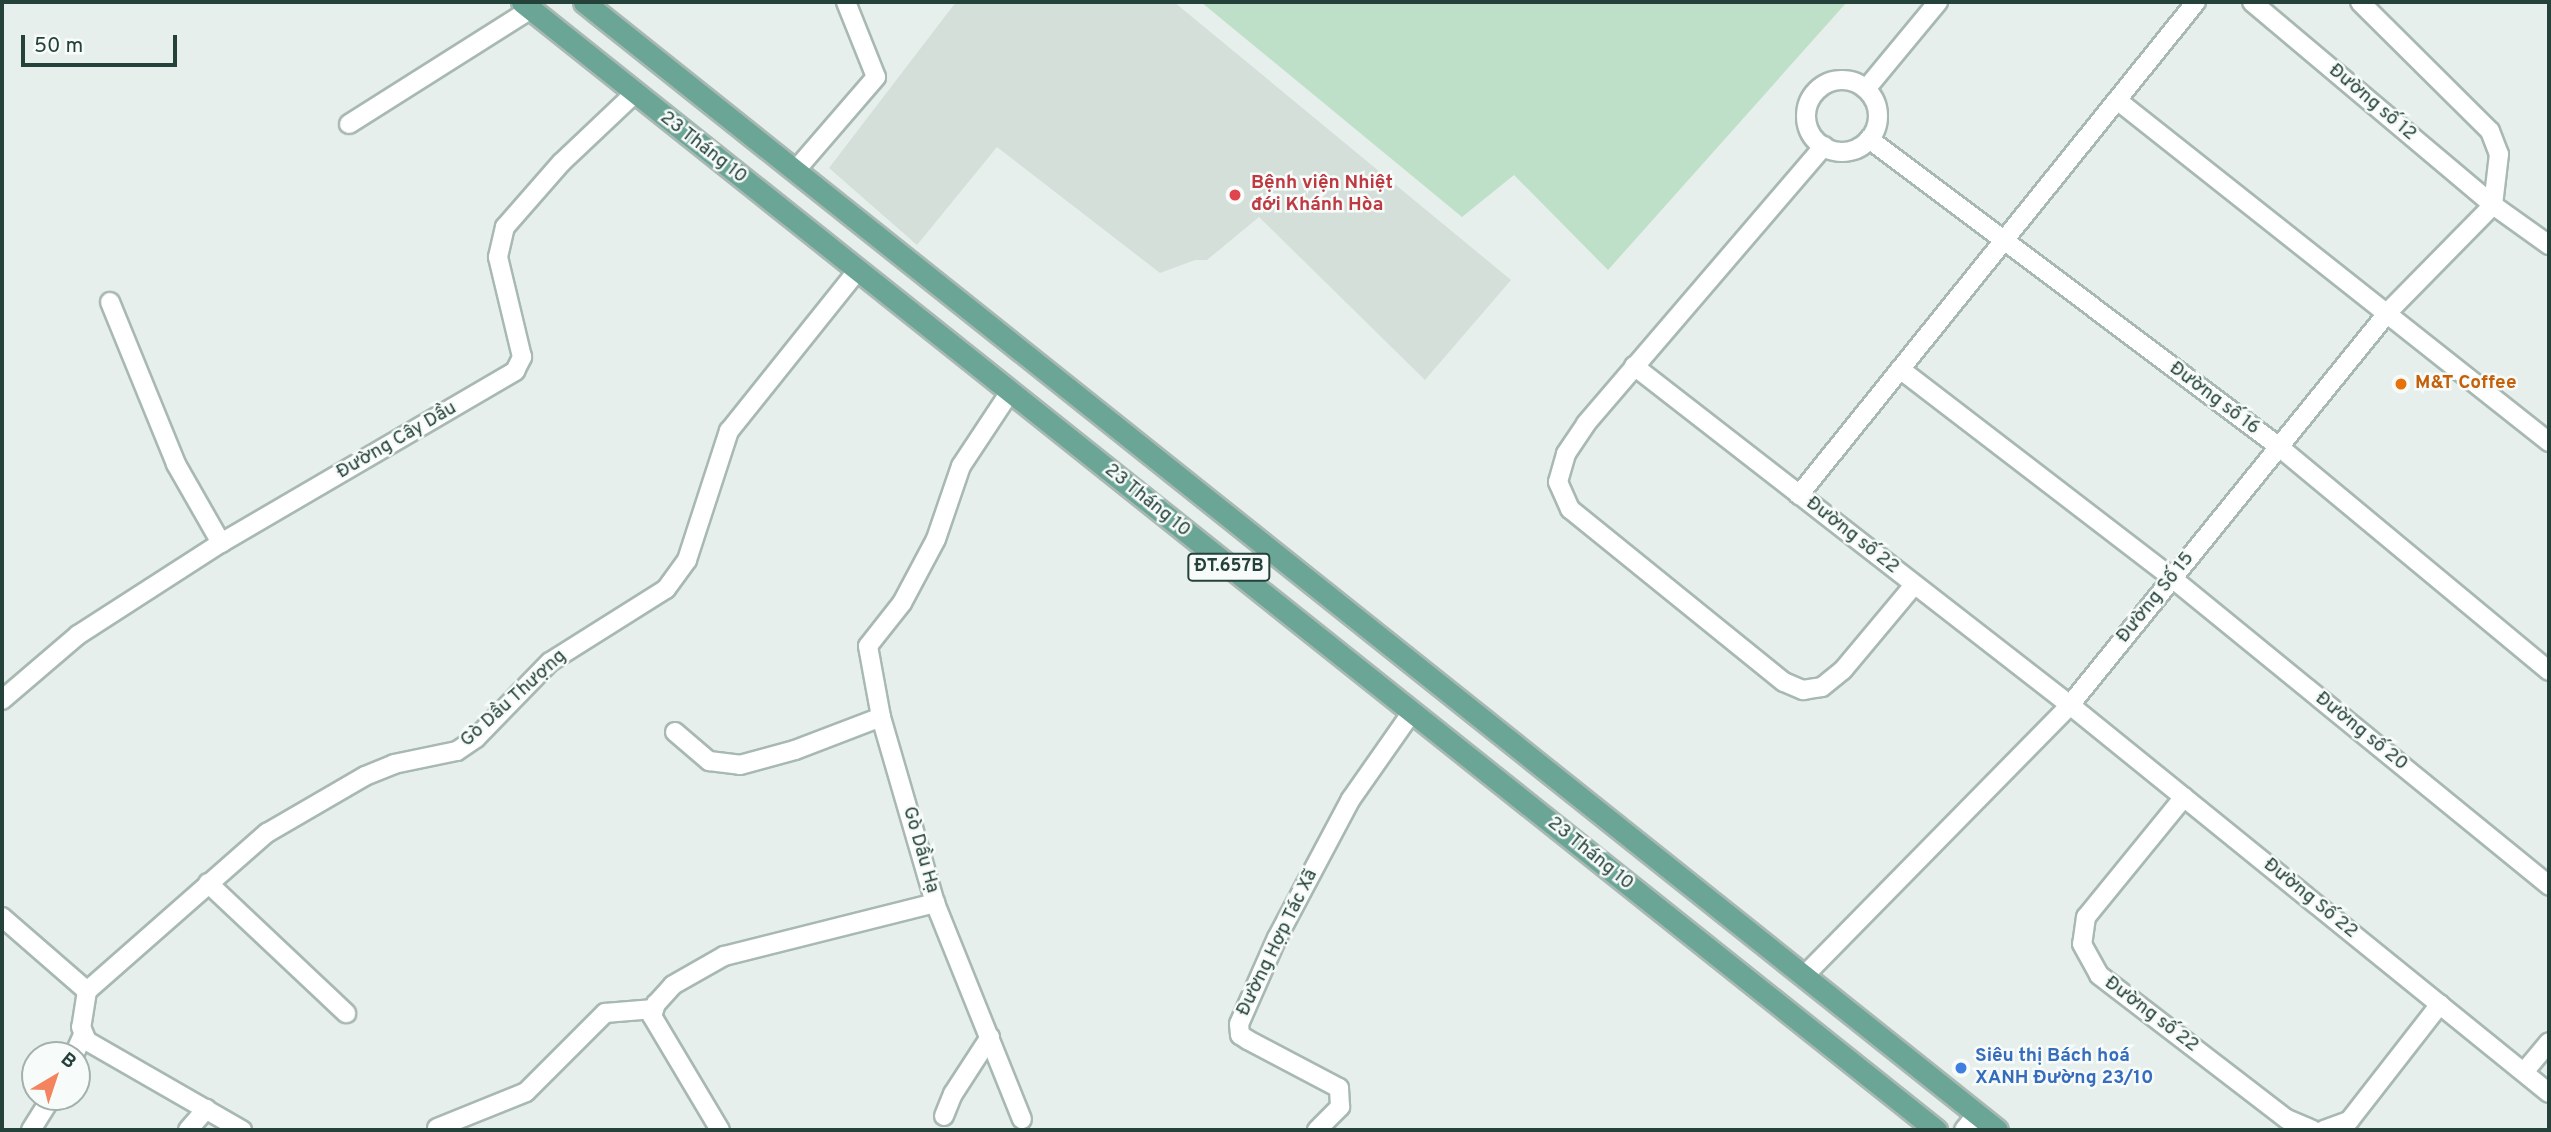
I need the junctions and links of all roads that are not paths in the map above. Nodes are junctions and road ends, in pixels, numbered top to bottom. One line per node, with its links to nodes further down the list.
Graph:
1 (584, 2): 14 (main road, 23 Tháng 10 / ĐT.657B)
2 (846, 2): 14 (street)
3 (1938, 2): 8 (street)
4 (2196, 2): 10 (street)
5 (2252, 2): 15 (street, Đường số 12)
6 (2360, 2): 15 (street)
7 (527, 6): 9 (main road, 23 Tháng 10 / ĐT.657B); 11 (street)
8 (1866, 89): 12 (street); 13 (street)
9 (635, 93): 17 (main road, 23 Tháng 10 / ĐT.657B); 26 (street, Đường Cây Dầu)
10 (2117, 100): 19 (street); 21 (street)
11 (349, 124)
12 (1869, 139): 13 (street); 24 (street, Đường số 16)
13 (1824, 146): 20 (street)
14 (795, 170): 40 (main road, 23 Tháng 10 / ĐT.657B)
15 (2493, 205): 16 (street); 19 (street, Đường Số 15)
16 (2549, 245)
17 (858, 271): 22 (main road, 23 Tháng 10 / ĐT.657B); 36 (street, Gò Dầu Thượng)
18 (110, 302): 26 (street)
19 (2389, 312): 23 (street); 24 (street, Đường Số 15)
20 (1634, 366): 25 (street, Đường số 22); 28 (street)
21 (1900, 369): 25 (street); 27 (street, Đường số 20)
22 (1010, 392): 32 (main road, 23 Tháng 10 / ĐT.657B); 33 (street, Gò Dầu Hạ)
23 (2549, 442)
24 (2278, 446): 27 (street, Đường Số 15); 29 (street, Đường số 16)
25 (1799, 495): 28 (street, Đường số 22)
26 (221, 543): 30 (street, Đường Cây Dầu)
27 (2172, 578): 31 (street, Đường Số 15); 37 (street, Đường số 20)
28 (1914, 585): 31 (street, Đường số 22)
29 (2549, 671)
30 (2, 700)
31 (2070, 705): 35 (street, Đường Số 22); 40 (street, Đường Số 15)
32 (1412, 712): 61 (street, Đường Hợp Tác Xã); 62 (main road, 23 Tháng 10 / ĐT.657B)
33 (881, 717): 34 (street); 38 (street, Gò Dầu Hạ)
34 (676, 732)
35 (2184, 797): 42 (street, Đường Số 22); 64 (street, Đường số 22)
36 (208, 883): 41 (street, Gò Dầu Thượng); 44 (street)
37 (2549, 886)
38 (936, 903): 43 (street, Gò Dầu Hạ); 46 (street)
39 (2, 917): 41 (street)
40 (1804, 976): 55 (main road, 23 Tháng 10 / ĐT.657B)
41 (88, 991): 45 (street)
42 (2440, 1004): 49 (street, Đường Số 22); 65 (street)
43 (654, 1009): 56 (street); 60 (street)
44 (346, 1013)
45 (83, 1035): 47 (street); 51 (street)
46 (989, 1037): 53 (street); 54 (street)
47 (80, 1041)
48 (2549, 1042): 49 (street)
49 (2524, 1072): 50 (street, Đường Số 22)
50 (2549, 1093)
51 (206, 1109): 58 (street); 59 (street)
52 (43, 1111): 57 (street)
53 (944, 1116)
54 (1022, 1119)
55 (1971, 1122): 63 (main road, 23 Tháng 10 / ĐT.657B)
56 (437, 1128)
57 (31, 1130)
58 (188, 1130)
59 (242, 1130)
60 (720, 1130)
61 (1317, 1130)
62 (1937, 1130)
63 (1997, 1130)
64 (2313, 1130)
65 (2324, 1130)

